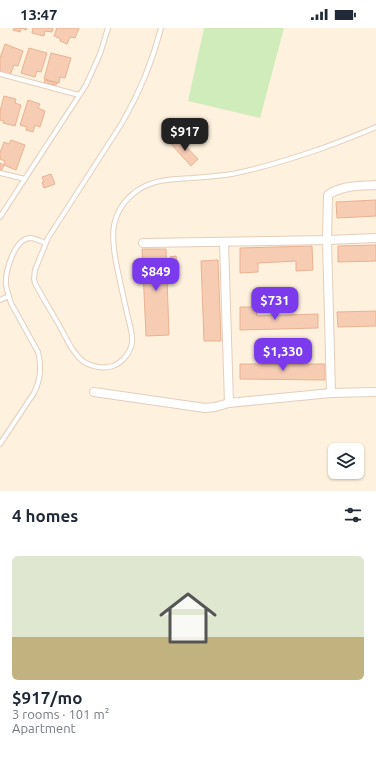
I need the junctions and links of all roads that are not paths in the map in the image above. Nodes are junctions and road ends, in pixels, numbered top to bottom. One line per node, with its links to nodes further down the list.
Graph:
1 (108, 28): 4 (lane)
2 (161, 28): 13 (lane)
3 (0, 74): 4 (lane)
4 (79, 95): 7 (lane)
5 (376, 127): 13 (lane)
6 (0, 173): 7 (lane)
7 (25, 179): 9 (lane)
8 (376, 185): 11 (street)
9 (0, 217)
10 (376, 238): 11 (street)
11 (326, 240): 12 (street); 19 (street)
12 (224, 242): 14 (street); 20 (street)
13 (45, 243): 15 (lane)
14 (143, 243)
15 (9, 296): 16 (lane); 21 (lane)
16 (0, 300)
17 (94, 392): 20 (street)
18 (376, 392): 19 (street)
19 (331, 393): 20 (street)
20 (229, 403)
21 (0, 444)

